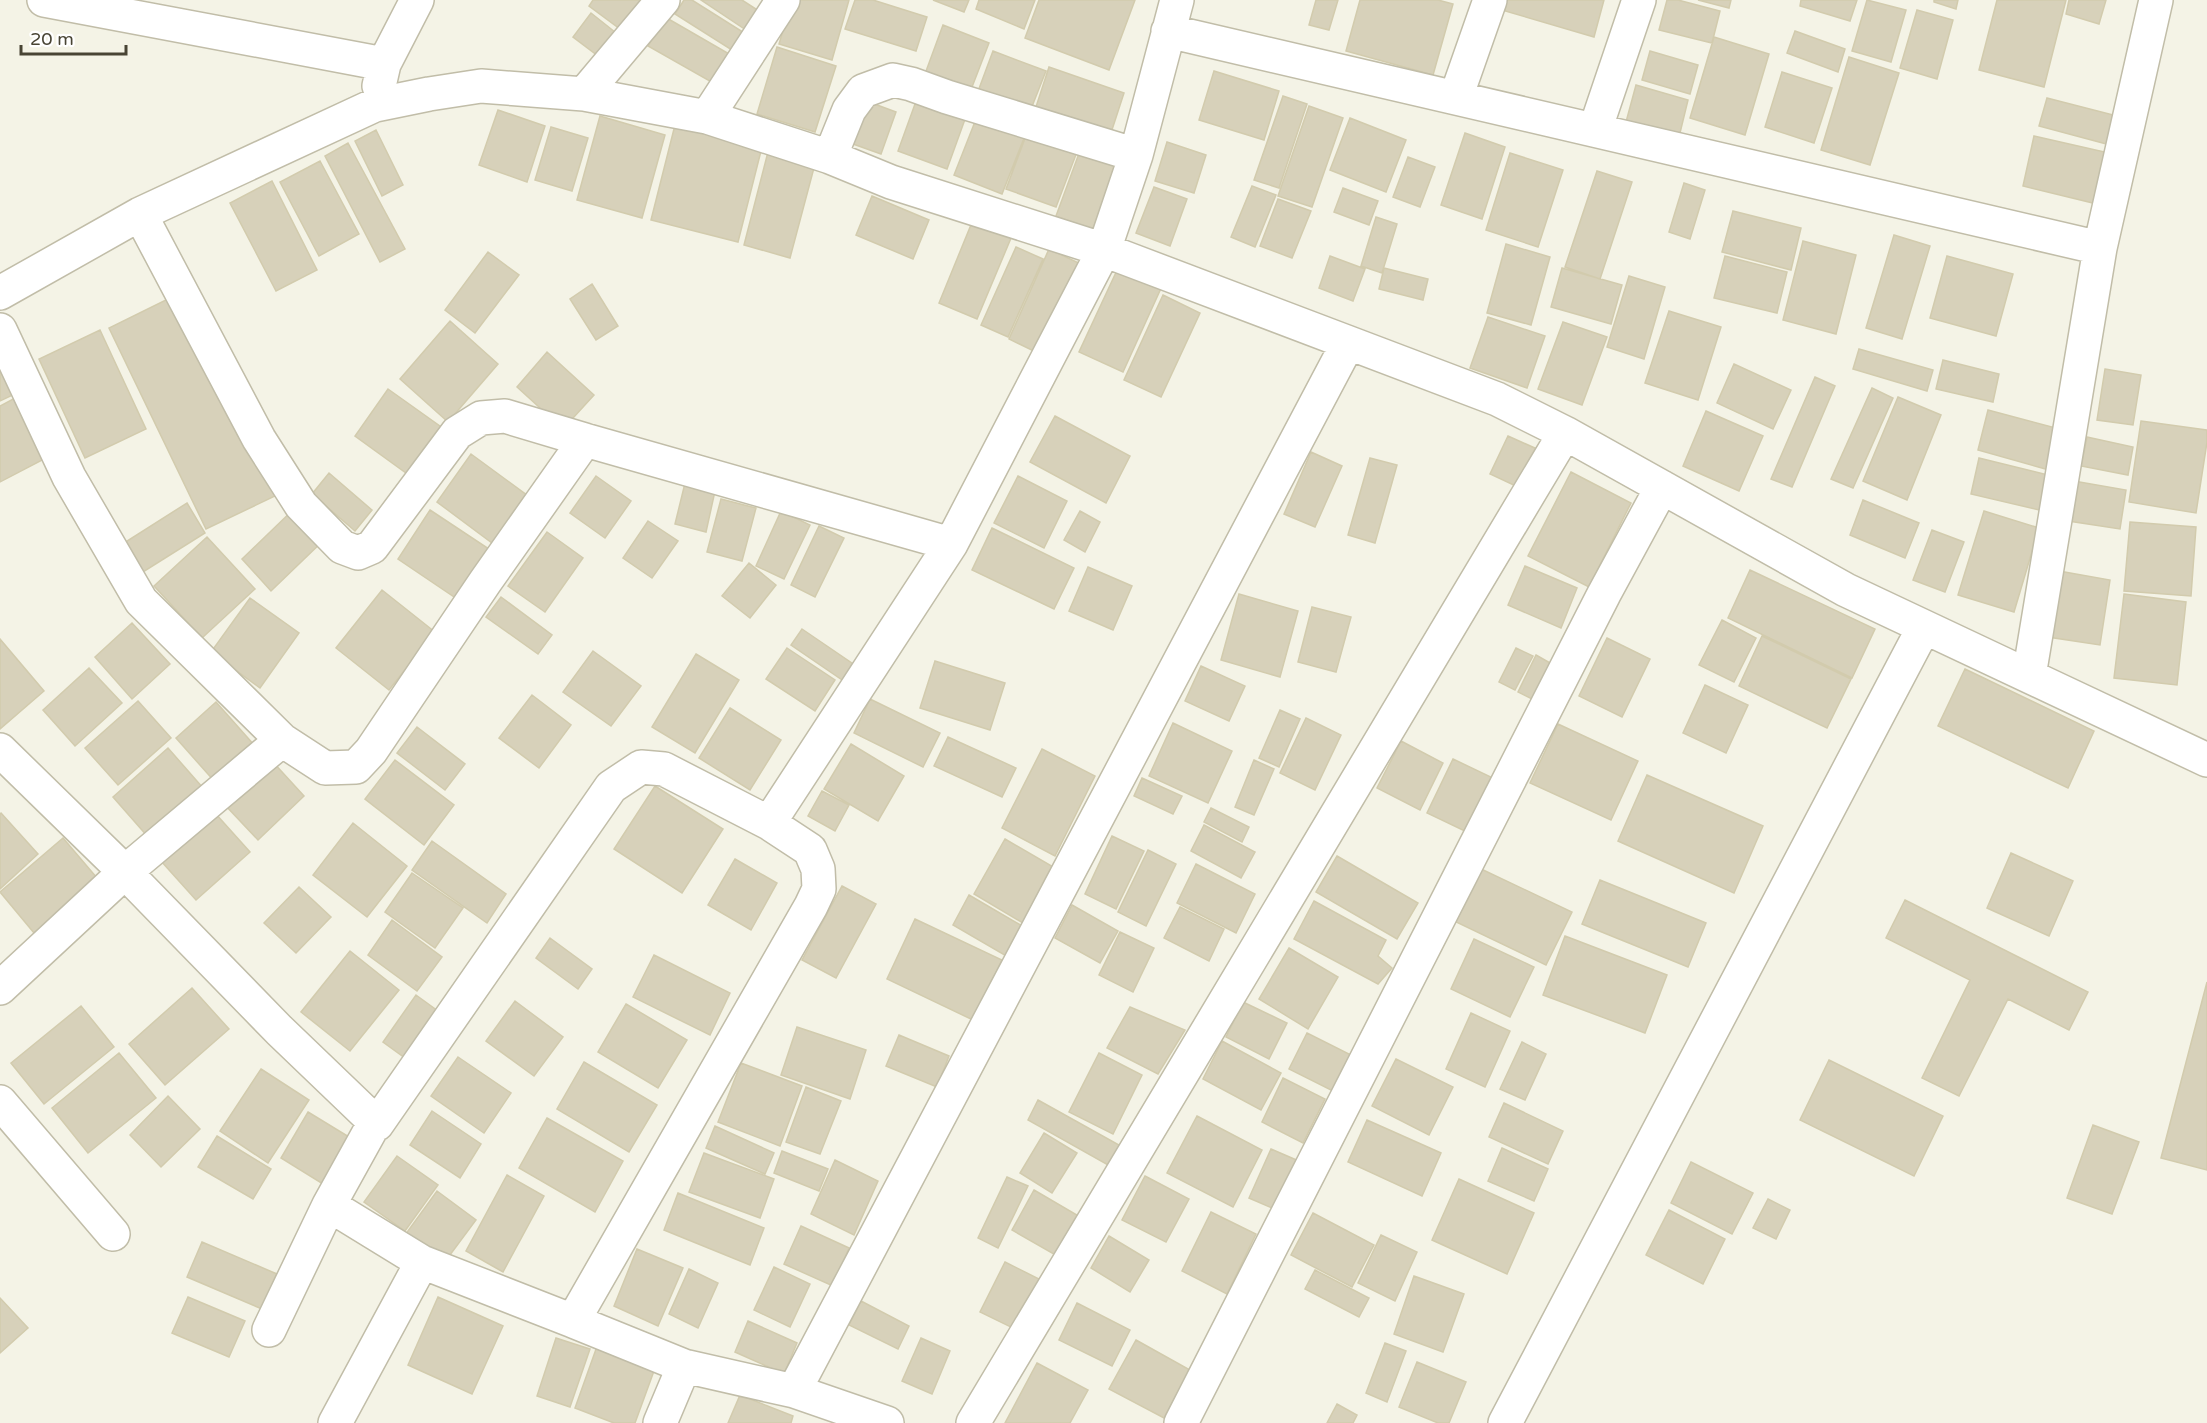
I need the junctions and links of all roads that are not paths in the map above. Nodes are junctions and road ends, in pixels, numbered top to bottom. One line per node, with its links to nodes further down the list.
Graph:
1 (44, 0): 10 (street)
2 (417, 0): 10 (street)
3 (663, 0): 11 (street)
4 (783, 0): 14 (street)
5 (1177, 0): 9 (street)
6 (1490, 0): 12 (street)
7 (1639, 0): 15 (street)
8 (2156, 0): 19 (street)
9 (1168, 31): 12 (street); 16 (street)
10 (384, 64): 13 (street)
11 (584, 94): 13 (street); 14 (street)
12 (1456, 97): 15 (street)
13 (375, 105): 18 (street)
14 (706, 117): 17 (street)
15 (1595, 130): 19 (street)
16 (1136, 155): 17 (street); 20 (street)
17 (830, 158): 20 (street)
18 (140, 214): 21 (street); 25 (street)
19 (2100, 248): 29 (street)
20 (1104, 250): 23 (street); 27 (street)
21 (0, 293)
22 (0, 330): 30 (street)
23 (1348, 342): 24 (street); 44 (street)
24 (1565, 433): 26 (street); 48 (street)
25 (585, 440): 27 (street); 30 (street)
26 (1662, 487): 28 (street); 49 (street)
27 (951, 543): 33 (street)
28 (1924, 627): 29 (street); 50 (street)
29 (2029, 676): 32 (street)
30 (282, 740): 34 (street)
31 (0, 750): 34 (street)
32 (2207, 760)
33 (769, 823): 37 (street); 41 (street)
34 (124, 872): 35 (street); 37 (street)
35 (0, 988)
36 (0, 1102): 39 (street)
37 (375, 1122): 38 (street)
38 (329, 1205): 40 (street); 42 (street)
39 (113, 1234)
40 (422, 1262): 41 (street); 45 (street)
41 (573, 1321): 43 (street)
42 (269, 1330)
43 (684, 1366): 44 (street); 46 (street)
44 (794, 1391): 47 (street)
45 (335, 1423)
46 (660, 1423)
47 (887, 1423)
48 (973, 1423)
49 (1181, 1423)
50 (1505, 1423)

